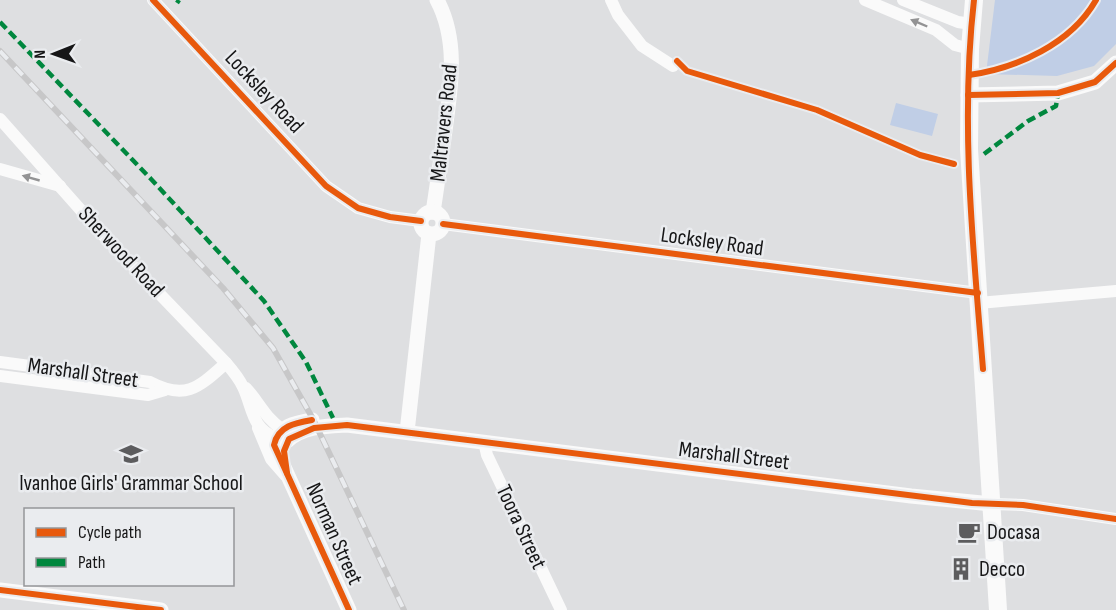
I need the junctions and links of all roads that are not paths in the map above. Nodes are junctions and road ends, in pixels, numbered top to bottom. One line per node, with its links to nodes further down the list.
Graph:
1 (153, 0): 15 (street, Locksley Road)
2 (437, 0): 15 (street, Maltravers Road)
3 (610, 0): 10 (street)
4 (865, 0): 8 (street, one-way to 4)
5 (903, 0): 7 (street)
6 (974, 0): 7 (main road)
7 (972, 24): 8 (main road)
8 (970, 49): 11 (main road)
9 (1116, 63): 11 (street)
10 (673, 66)
11 (968, 95): 17 (main road)
12 (2, 125): 14 (street, Sherwood Road)
13 (0, 169): 14 (street, one-way to 13)
14 (61, 187): 19 (street, Sherwood Road)
15 (431, 223): 17 (street, Locksley Road); 24 (street, Maltravers Road)
16 (1116, 291): 17 (street, Locksley Road)
17 (978, 298): 28 (main road)
18 (0, 362): 22 (street, Marshall Street)
19 (226, 363): 21 (street, Sherwood Road); 22 (street, Marshall Street)
20 (0, 376): 22 (street, Marshall Street)
21 (243, 386): 23 (street, Sherwood Road); 25 (street, Sherwood Road)
22 (165, 390)
23 (254, 416): 25 (street, Sherwood Road); 27 (street)
24 (407, 432): 25 (street, Marshall Street); 26 (street, Marshall Street)
25 (282, 436): 27 (street, Norman Street)
26 (484, 442): 28 (street, Marshall Street); 33 (street, Toora Street)
27 (289, 478): 32 (street, Norman Street)
28 (992, 504): 29 (street, Marshall Street); 34 (main road)
29 (1116, 519)
30 (0, 590): 31 (street)
31 (160, 610)
32 (349, 610)
33 (561, 610)
34 (998, 610)

